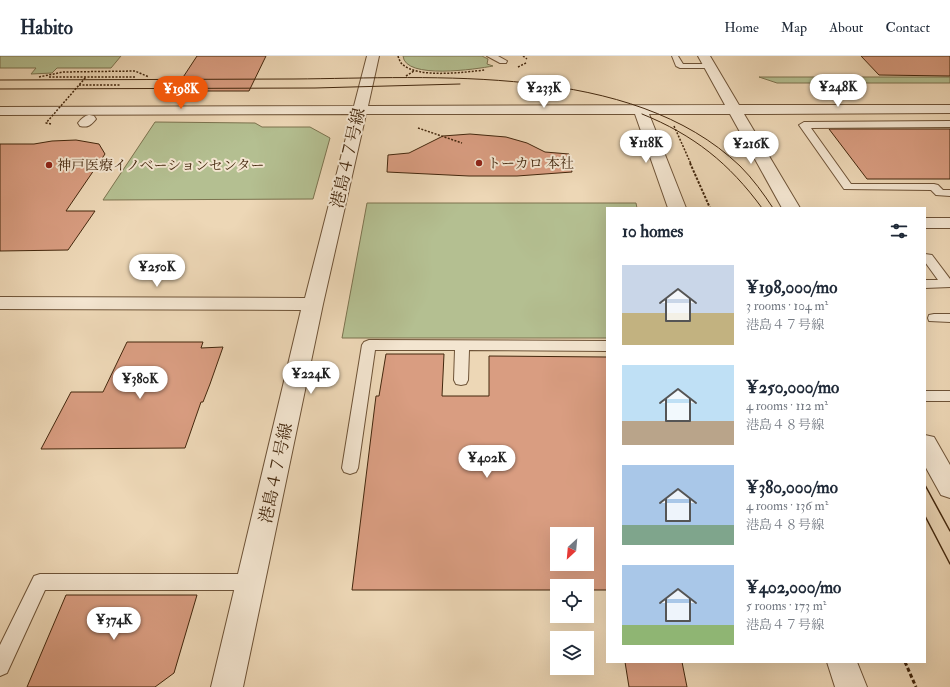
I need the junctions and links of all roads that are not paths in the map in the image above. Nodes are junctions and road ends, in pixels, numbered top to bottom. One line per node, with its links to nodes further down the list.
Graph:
1 (373, 56): 7 (street, 港島４７号線)
2 (491, 56): 4 (lane)
3 (675, 57): 5 (lane)
4 (503, 61)
5 (706, 61): 8 (street)
6 (712, 96): 8 (street)
7 (362, 100): 10 (street); 11 (street); 23 (street, 港島４７号線)
8 (733, 100): 9 (street); 10 (street); 16 (street)
9 (950, 109)
10 (640, 110): 15 (street)
11 (0, 111)
12 (950, 124): 13 (lane)
13 (945, 193): 14 (lane)
14 (950, 205)
15 (677, 207)
16 (790, 207)
17 (950, 223): 18 (street)
18 (926, 224)
19 (926, 258): 21 (lane)
20 (926, 284): 21 (lane)
21 (949, 286)
22 (0, 303): 23 (street)
23 (313, 304): 34 (street, 港島４７号線)
24 (934, 318): 25 (lane)
25 (950, 318)
26 (462, 345): 27 (lane); 28 (lane); 32 (lane)
27 (606, 346)
28 (461, 380)
29 (926, 396): 30 (lane)
30 (950, 396)
31 (926, 446): 33 (street)
32 (350, 468)
33 (950, 488)
34 (252, 582): 36 (lane); 37 (street, 港島４７号線)
35 (842, 663): 38 (street)
36 (0, 666)
37 (227, 687)
38 (851, 687)

